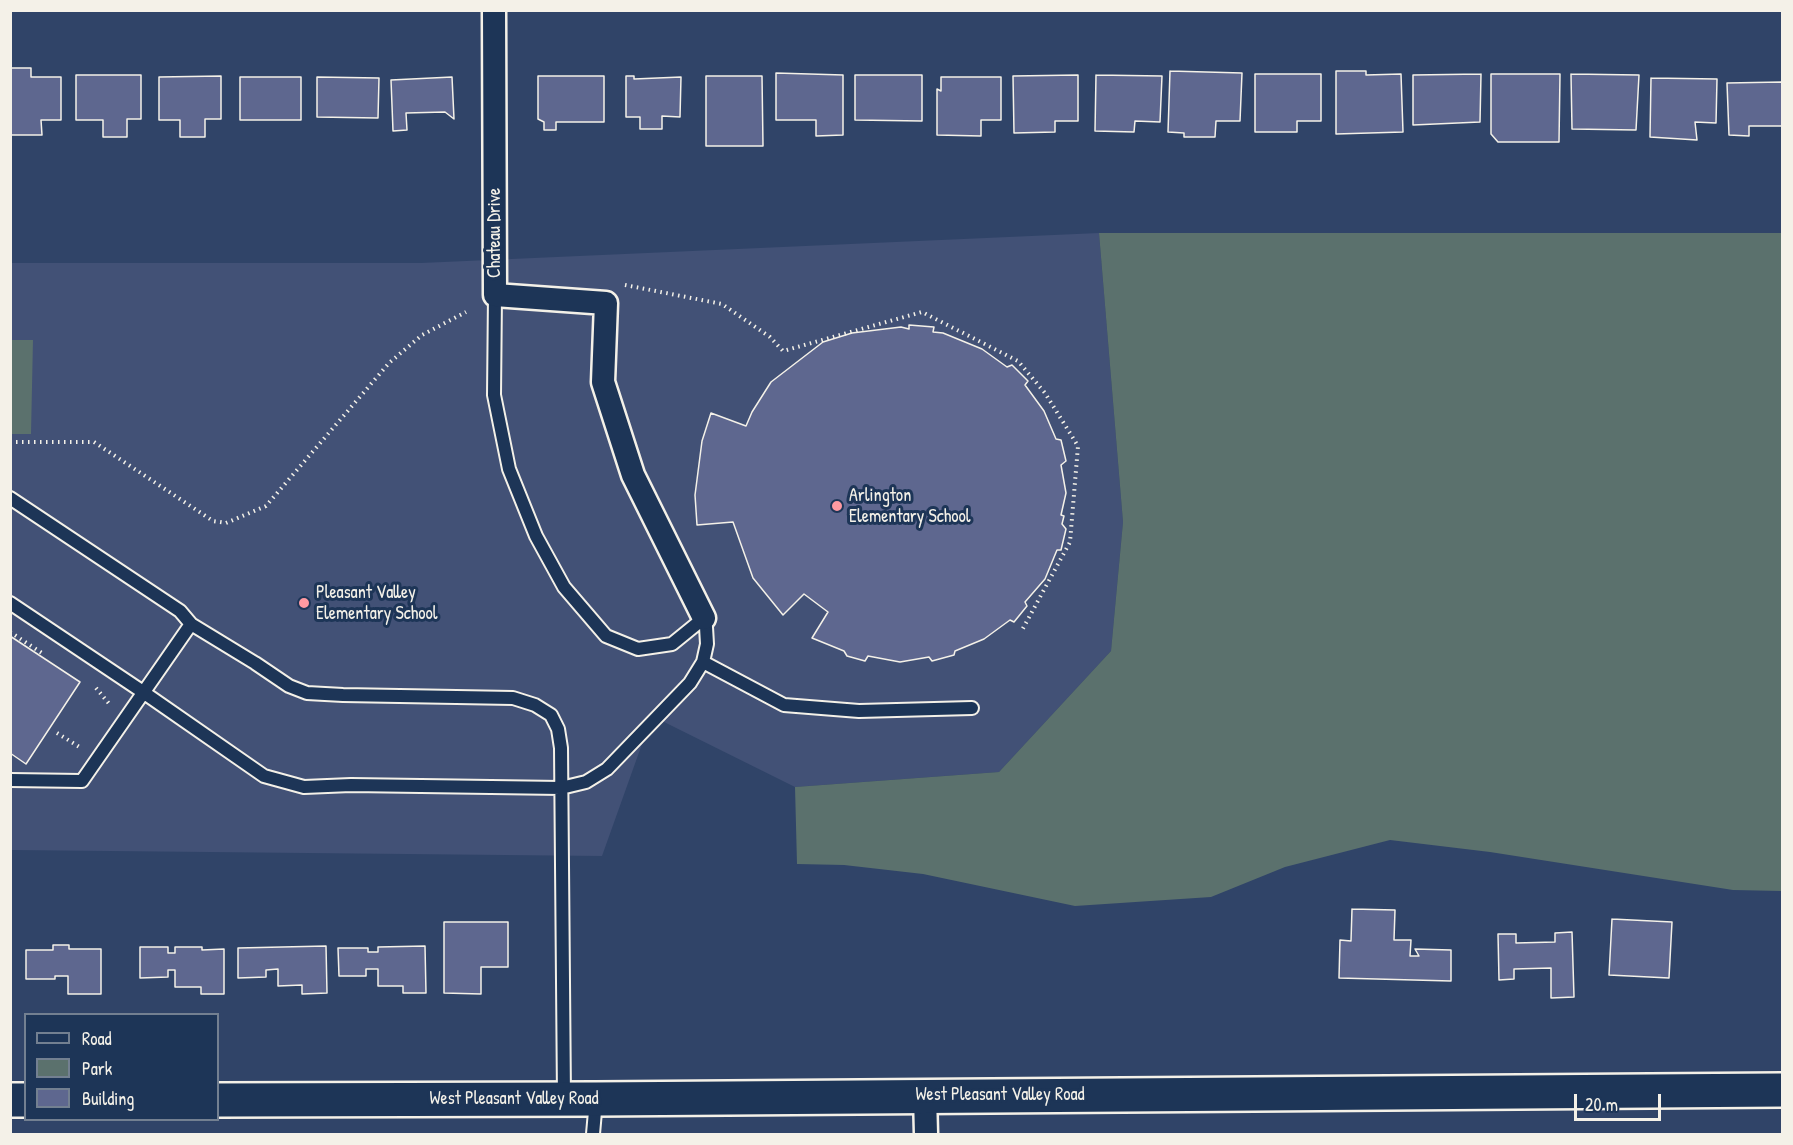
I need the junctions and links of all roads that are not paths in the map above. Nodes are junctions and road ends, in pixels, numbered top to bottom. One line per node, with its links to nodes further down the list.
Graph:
1 (494, 10): 2 (street, Chateau Drive)
2 (495, 295): 5 (street, Chateau Drive); 5 (lane)
3 (10, 498): 6 (lane)
4 (10, 603): 8 (lane)
5 (704, 618): 7 (lane)
6 (190, 624): 8 (lane); 11 (lane)
7 (704, 662): 9 (lane); 11 (lane)
8 (143, 692): 10 (lane); 11 (lane)
9 (972, 708)
10 (10, 780)
11 (561, 788): 14 (lane)
12 (1782, 1090): 13 (main road, West Pleasant Valley Road)
13 (926, 1095): 14 (main road, West Pleasant Valley Road); 17 (street)
14 (580, 1099): 15 (main road, West Pleasant Valley Road); 16 (lane)
15 (219, 1100)
16 (593, 1134)
17 (926, 1134)

